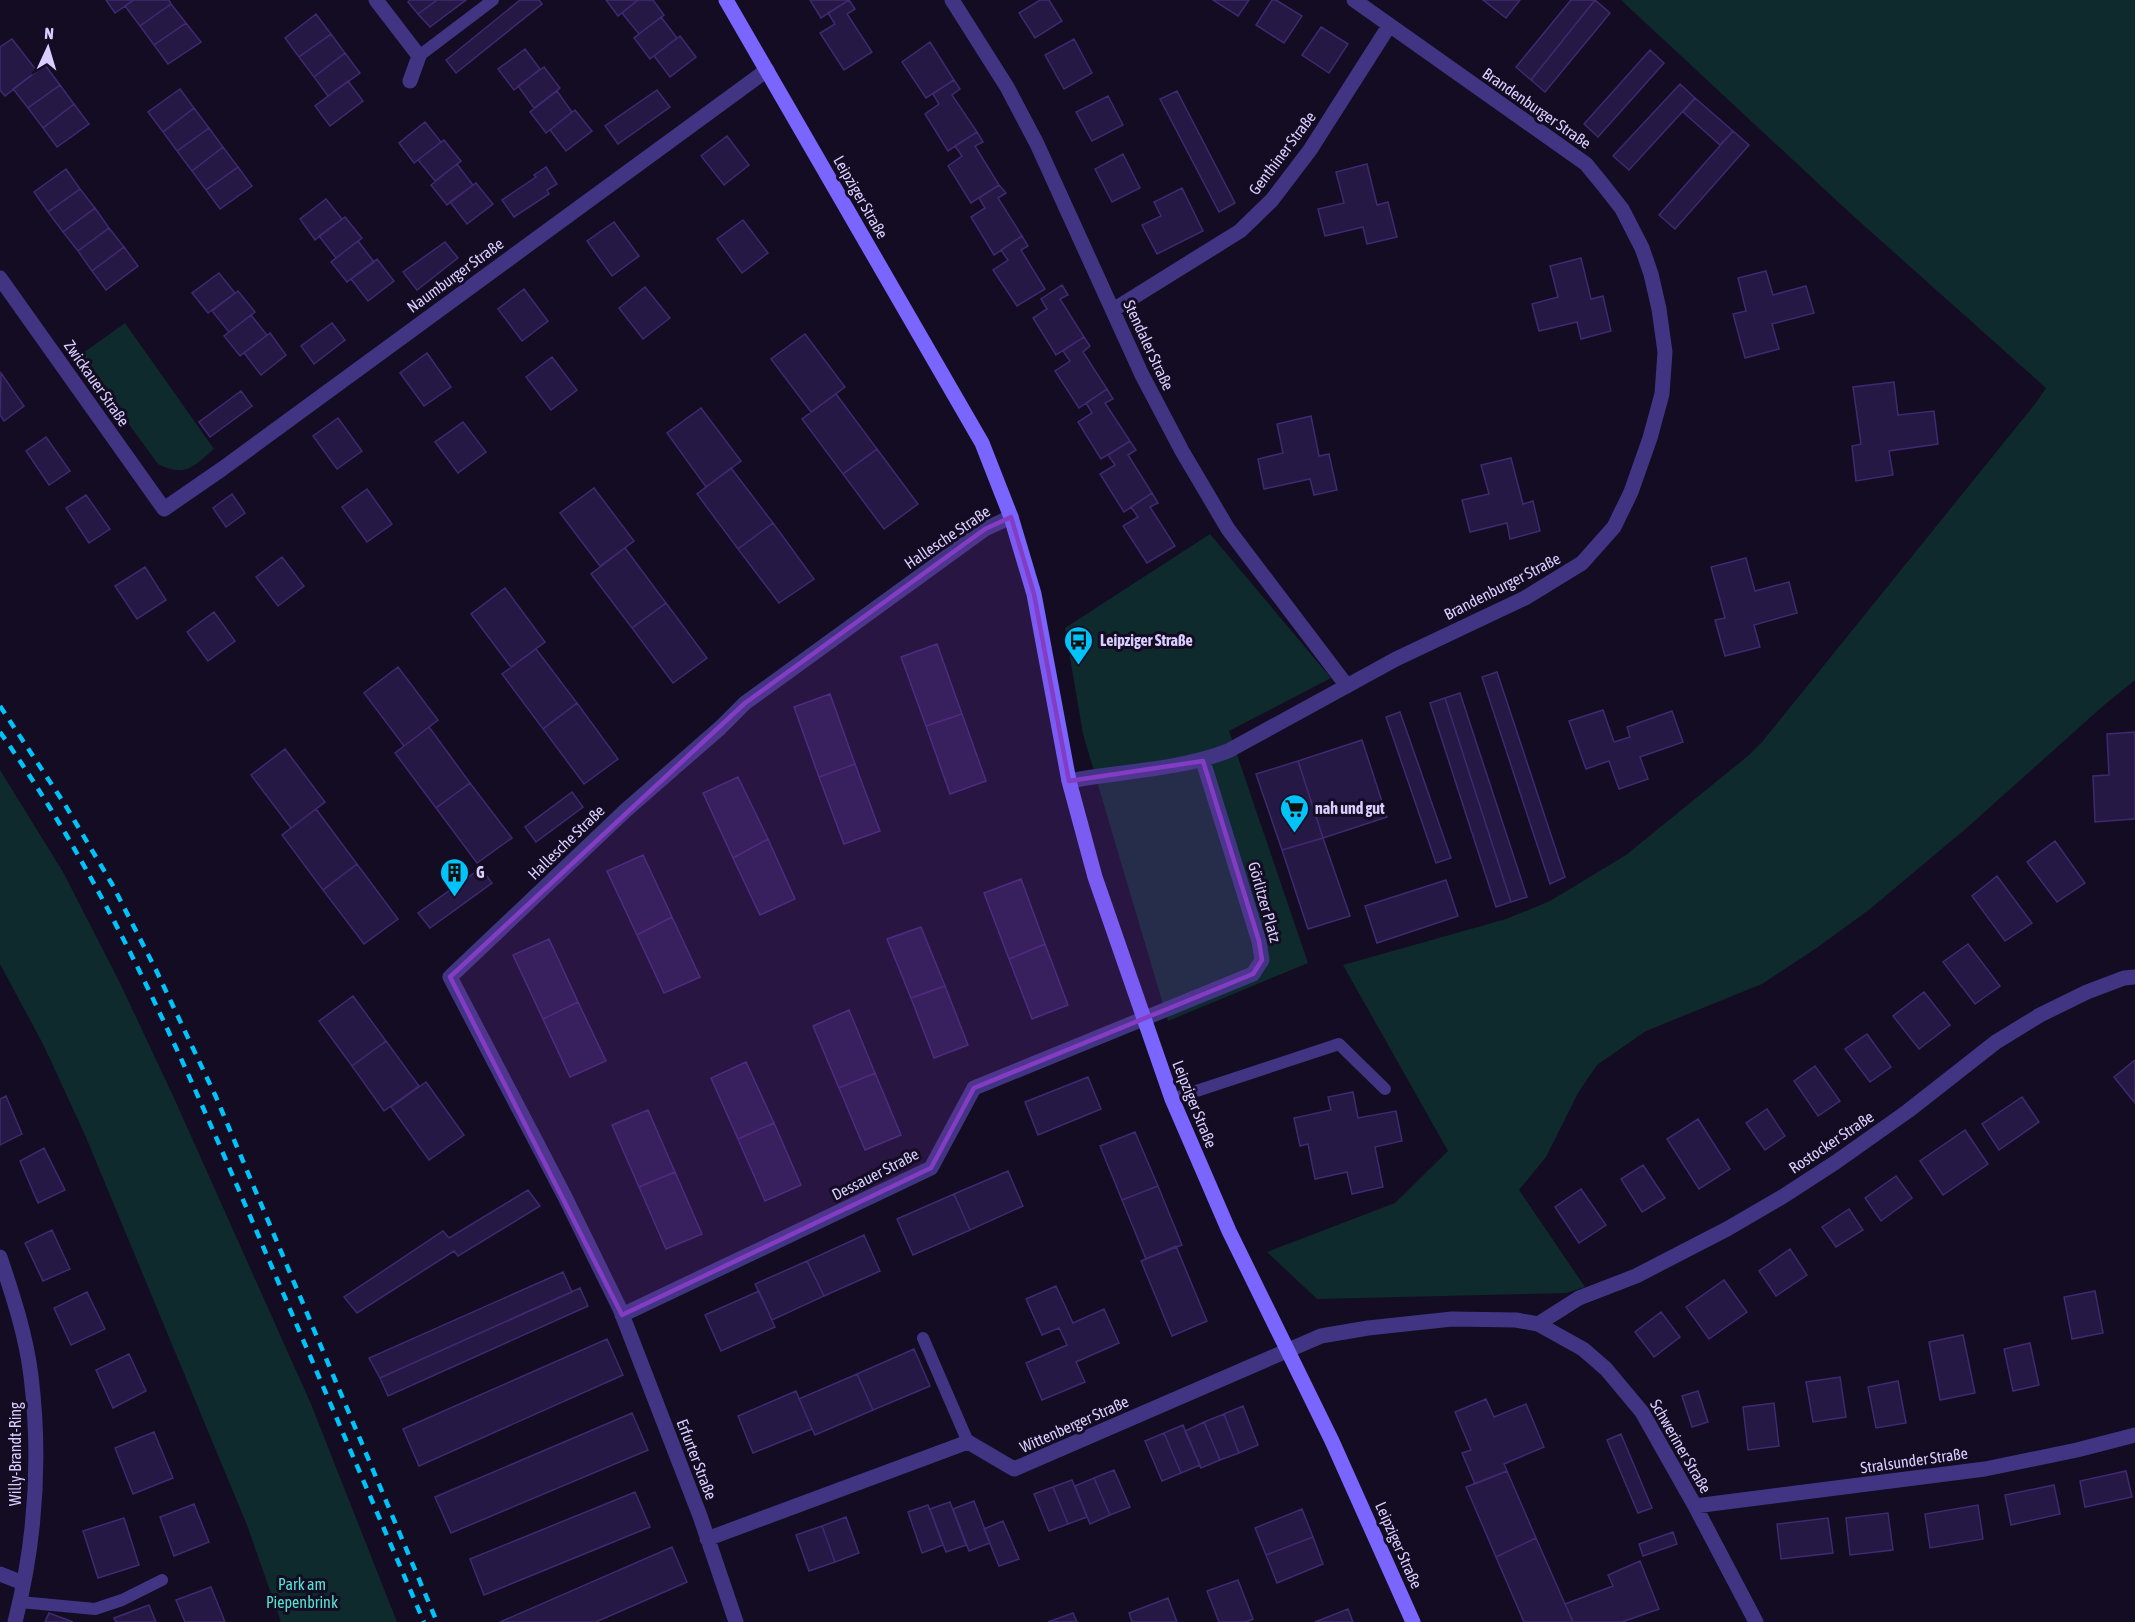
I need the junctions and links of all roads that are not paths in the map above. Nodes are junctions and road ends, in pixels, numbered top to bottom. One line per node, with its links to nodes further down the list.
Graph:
1 (494, 0): 7 (lane)
2 (726, 0): 8 (main road, Leipziger Straße)
3 (952, 0): 11 (street, Stendaler Straße)
4 (1354, 0): 6 (street, Brandenburger Straße)
5 (377, 1): 7 (street)
6 (1389, 26): 11 (street, Genthiner Straße); 14 (street, Brandenburger Straße)
7 (419, 56): 9 (street)
8 (767, 70): 12 (street, Naumburger Straße); 13 (main road, Leipziger Straße)
9 (411, 81)
10 (0, 278): 12 (street, Zwickauer Straße)
11 (1113, 310): 14 (street, Stendaler Straße)
12 (164, 509)
13 (1011, 517): 16 (main road, Leipziger Straße); 22 (street, Hallesche Straße)
14 (1347, 686): 15 (street, Brandenburger Straße)
15 (1203, 760): 16 (street, Brandenburger Straße); 18 (street, Görlitzer Platz)
16 (1069, 781): 18 (main road, Leipziger Straße)
17 (2135, 977): 23 (street, Rostocker Straße)
18 (1144, 1020): 20 (main road, Leipziger Straße); 22 (street, Dessauer Straße)
19 (1385, 1089): 20 (lane)
20 (1172, 1099): 25 (main road, Leipziger Straße)
21 (0, 1257): 32 (street, Willy-Brandt-Ring)
22 (621, 1312): 29 (street, Erfurter Straße)
23 (1538, 1324): 25 (street, Schweriner Straße); 28 (street, Schweriner Straße)
24 (924, 1338): 27 (lane)
25 (1288, 1350): 27 (street, Wittenberger Straße); 36 (main road, Leipziger Straße)
26 (2135, 1435): 28 (street, Stralsunder Straße)
27 (968, 1442): 29 (street)
28 (1695, 1506): 37 (street, Schweriner Straße)
29 (707, 1539): 35 (street, Erfurter Straße)
30 (0, 1574): 32 (street)
31 (162, 1580): 33 (lane)
32 (23, 1583): 33 (street, Willy-Brandt-Ring)
33 (20, 1602): 34 (street, Willy-Brandt-Ring)
34 (15, 1622)
35 (736, 1622)
36 (1413, 1622)
37 (1756, 1622)

